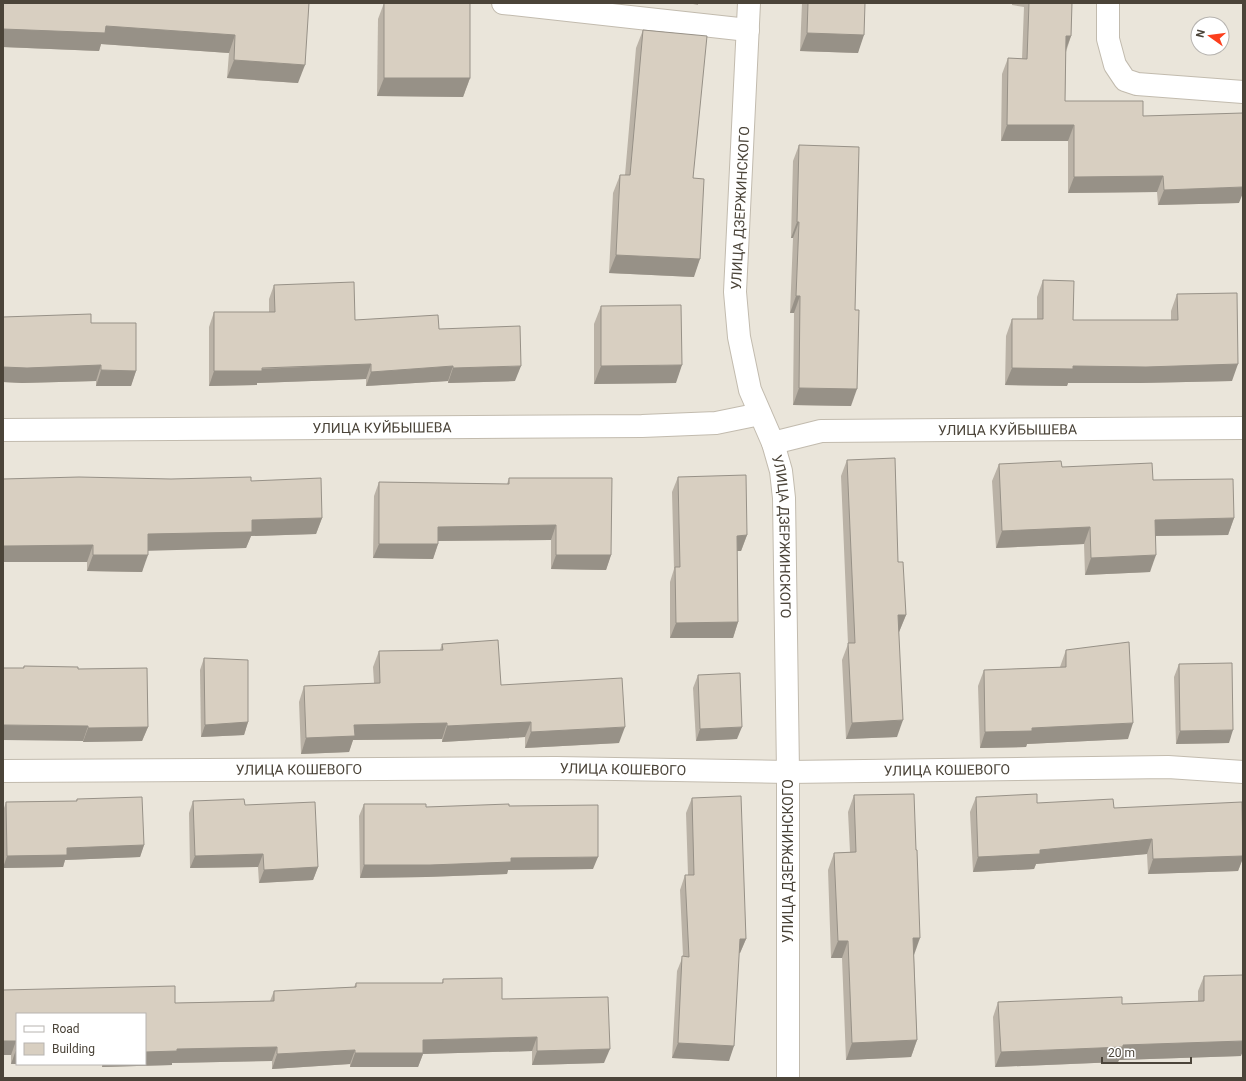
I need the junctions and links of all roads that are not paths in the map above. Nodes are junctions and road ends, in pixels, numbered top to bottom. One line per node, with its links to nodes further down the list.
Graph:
1 (503, 3): 4 (street)
2 (749, 3): 4 (street, УЛИЦА ДЗЕРЖИНСКОГО)
3 (1108, 3): 5 (street)
4 (748, 30): 6 (street, УЛИЦА ДЗЕРЖИНСКОГО)
5 (1243, 92)
6 (760, 414): 8 (street, УЛИЦА КУЙБЫШЕВА); 9 (street, УЛИЦА ДЗЕРЖИНСКОГО)
7 (1243, 428): 9 (street, УЛИЦА КУЙБЫШЕВА)
8 (3, 430)
9 (773, 443): 11 (street, УЛИЦА ДЗЕРЖИНСКОГО)
10 (3, 771): 11 (street, УЛИЦА КОШЕВОГО)
11 (788, 772): 12 (street, УЛИЦА КОШЕВОГО); 13 (street, УЛИЦА ДЗЕРЖИНСКОГО)
12 (1243, 772)
13 (788, 1078)

